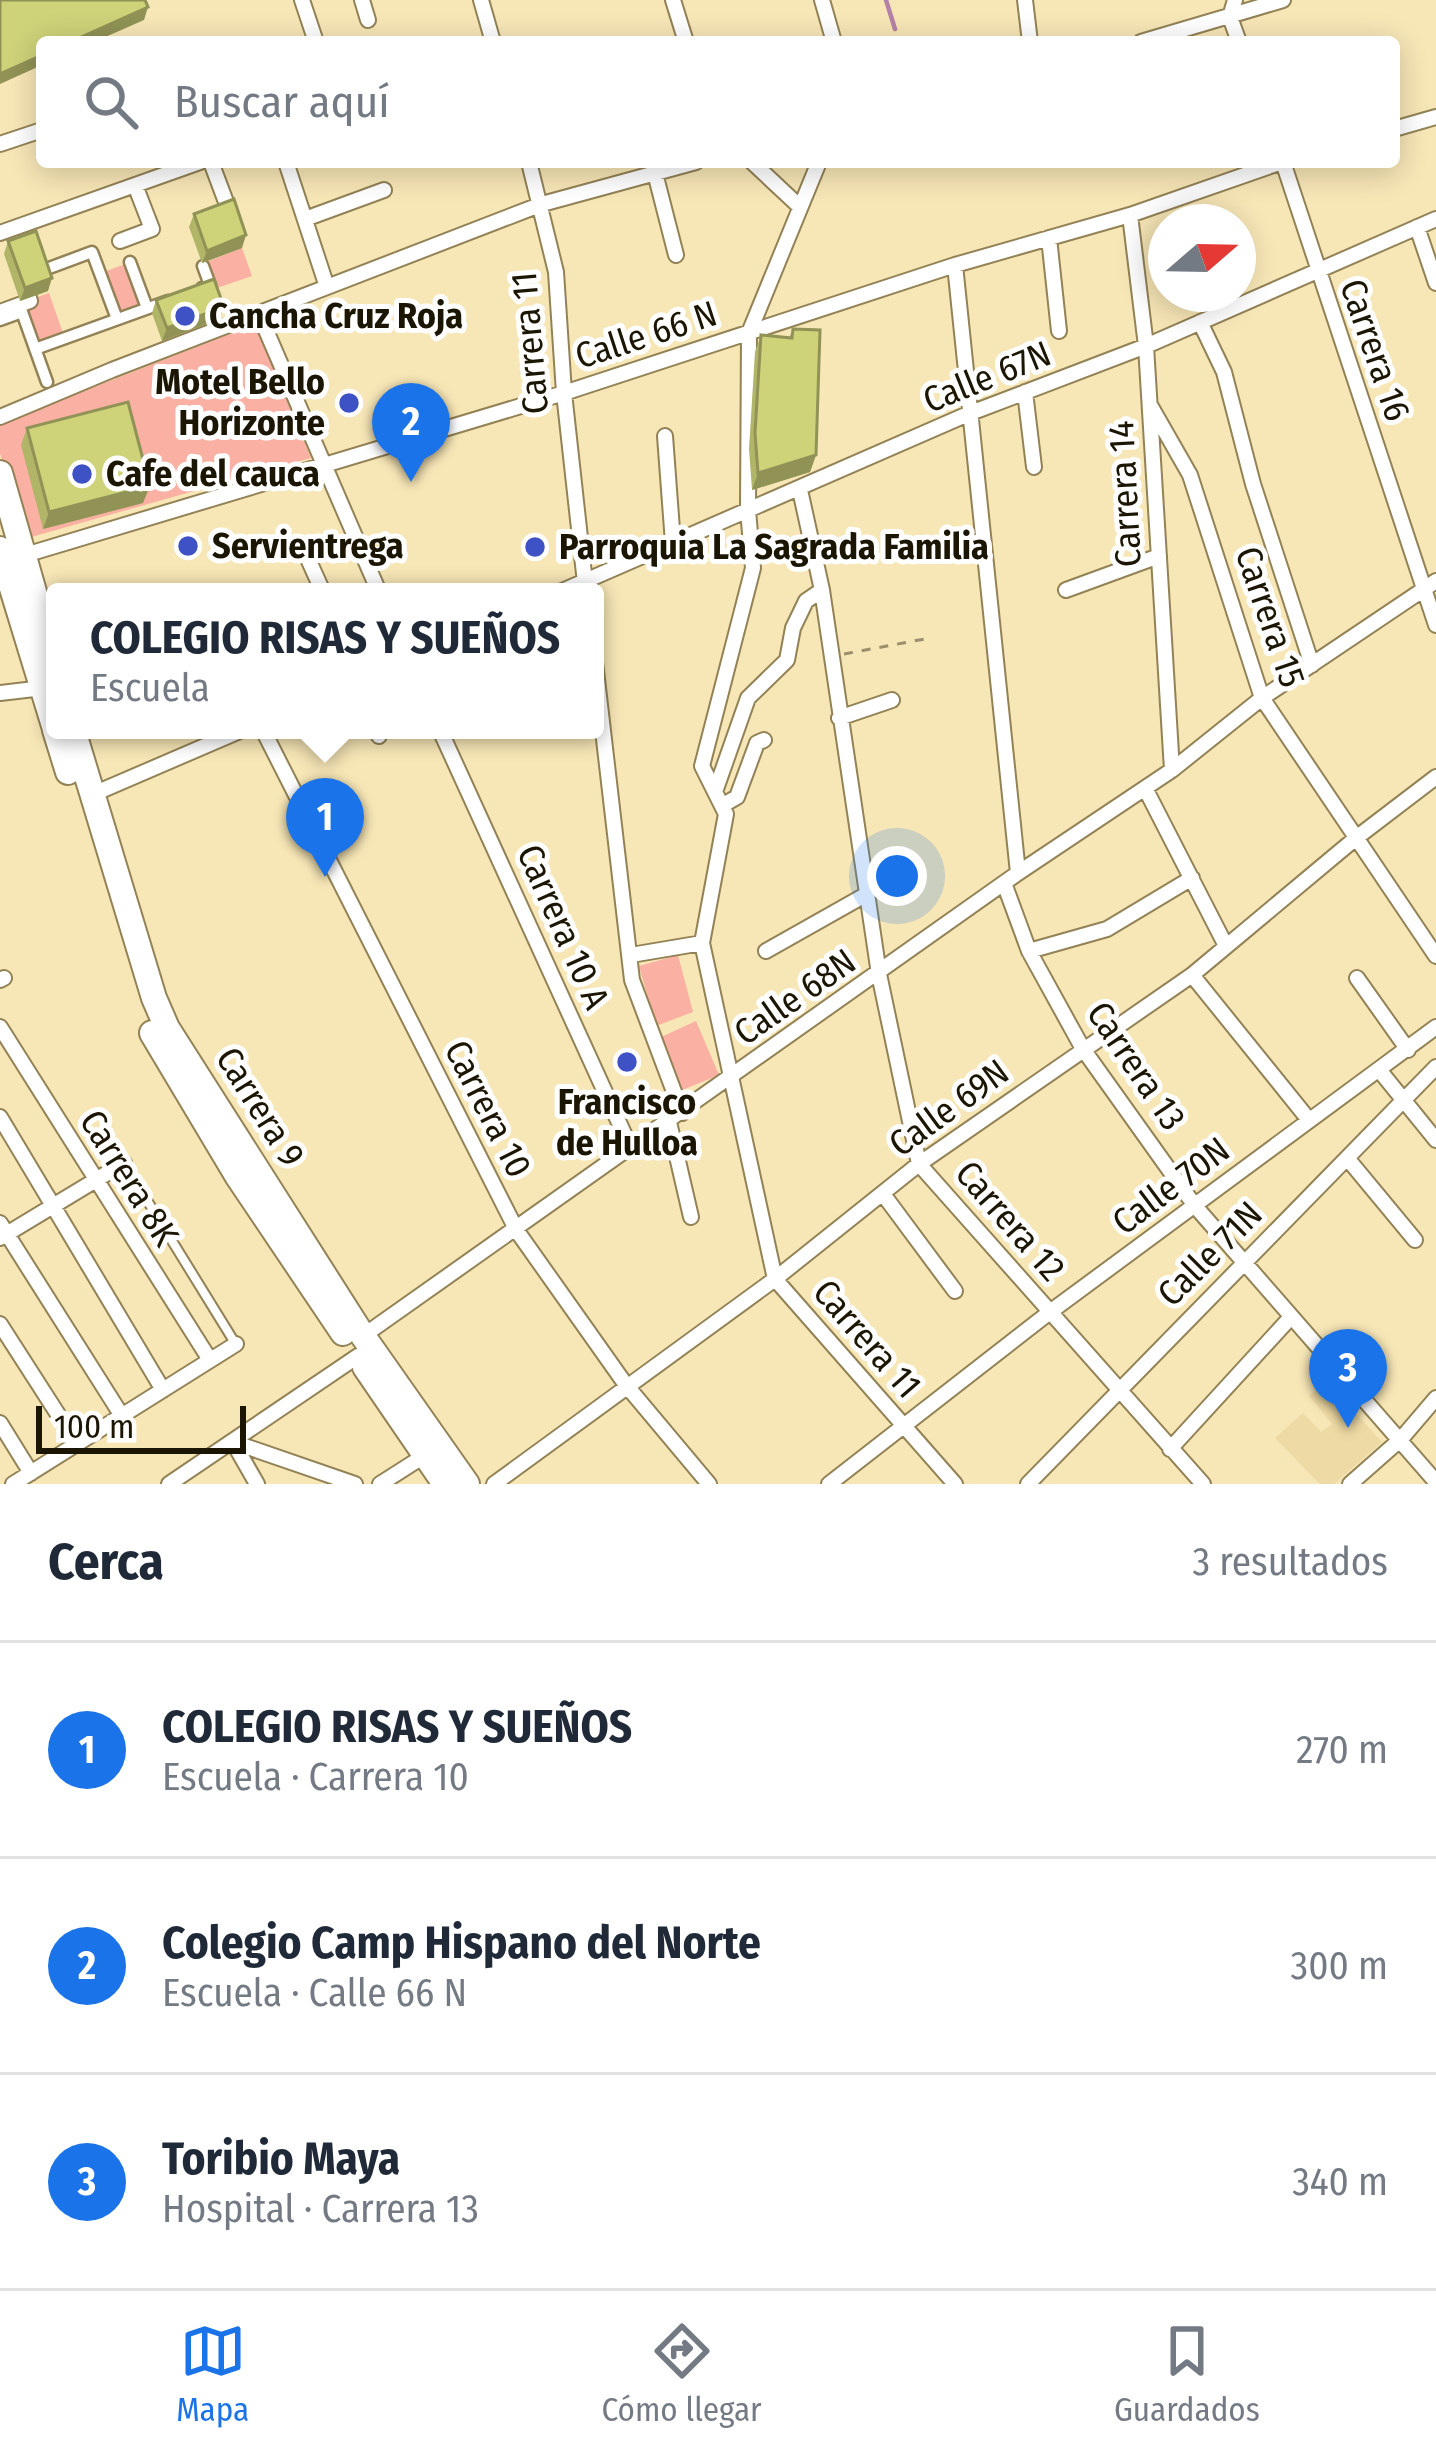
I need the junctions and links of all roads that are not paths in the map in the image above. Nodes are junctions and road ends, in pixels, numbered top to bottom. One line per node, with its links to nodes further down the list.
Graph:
1 (302, 0): 11 (street)
2 (362, 0): 10 (street)
3 (481, 0): 12 (street)
4 (673, 0): 13 (street)
5 (822, 0): 14 (street)
6 (1024, 0): 15 (street)
7 (1235, 0): 9 (street)
8 (1282, 0): 9 (street)
9 (1230, 17): 16 (street); 17 (street)
10 (368, 20)
11 (314, 36)
12 (492, 36)
13 (684, 36)
14 (832, 36)
15 (1029, 36)
16 (1162, 36)
17 (1237, 36)
18 (1436, 117): 19 (street)
19 (1400, 127)
20 (36, 132): 21 (street)
21 (0, 144)
22 (183, 168): 32 (street)
23 (213, 168): 36 (street)
24 (289, 168): 38 (street)
25 (531, 168): 34 (street, Carrera 11)
26 (673, 168): 31 (street)
27 (758, 168): 35 (street)
28 (816, 168): 35 (street)
29 (1265, 168): 37 (street, Calle 66 N)
30 (1284, 168): 51 (street, Carrera 16)
31 (655, 173): 34 (street); 45 (street)
32 (135, 185): 41 (street); 43 (street)
33 (384, 190): 38 (street)
34 (542, 204): 53 (street); 68 (street, Carrera 11)
35 (800, 207): 62 (street)
36 (229, 210)
37 (1130, 215): 42 (street, Calle 66 N); 64 (street, Carrera 14)
38 (304, 219): 53 (street)
39 (1436, 219): 40 (street, Calle 67N)
40 (1417, 227): 51 (street, Calle 67N); 52 (street)
41 (4, 232): 44 (street)
42 (1049, 238): 47 (street, Calle 66 N); 61 (street)
43 (120, 242)
44 (13, 248)
45 (676, 255)
46 (130, 262): 55 (street)
47 (955, 265): 56 (street, Calle 66 N); 70 (street)
48 (19, 266): 54 (street)
49 (203, 266): 55 (street)
50 (41, 271): 59 (street)
51 (1316, 271): 60 (street, Calle 67N); 86 (street, Carrera 16)
52 (1436, 284)
53 (327, 287): 57 (street)
54 (26, 306): 58 (street); 65 (street)
55 (147, 308): 59 (street)
56 (818, 312): 62 (street, Calle 66 N); 63 (street)
57 (259, 314): 71 (street); 73 (street)
58 (0, 316)
59 (117, 319): 65 (street)
60 (1200, 322): 64 (street, Calle 67N); 91 (street)
61 (1059, 331)
62 (749, 333): 68 (street, Calle 66 N); 77 (street)
63 (817, 333)
64 (1146, 346): 67 (street, Calle 67N); 69 (street, Carrera 14)
65 (35, 349): 66 (street)
66 (47, 382)
67 (1024, 392): 70 (street, Calle 67N); 74 (street)
68 (564, 393): 73 (street, Calle 66 N); 84 (street, Carrera 11)
69 (1150, 405): 80 (street, Carrera 14); 95 (street, Carrera 15)
70 (968, 414): 76 (street, Calle 67N); 112 (street)
71 (0, 417)
72 (665, 436): 78 (street)
73 (326, 466): 79 (street, Calle 66 N); 83 (street)
74 (1034, 466)
75 (0, 472): 79 (main road, Carrera 9)
76 (800, 490): 77 (street, Calle 67N); 87 (street, Carrera 12)
77 (748, 510): 78 (street, Calle 67N); 108 (street)
78 (673, 542): 85 (street, Calle 67N)
79 (12, 552): 90 (main road, Carrera 9); 92 (main road, Carrera 9)
80 (1159, 556): 88 (street); 105 (street, Carrera 14)
81 (309, 561): 82 (street)
82 (319, 583)
83 (375, 583)
84 (586, 583)
85 (594, 583)
86 (1430, 585): 89 (street, Carrera 16); 91 (street, Calle 68N)
87 (822, 590): 97 (street, Carrera 12); 108 (street)
88 (1066, 590)
89 (1436, 625)
90 (46, 641)
91 (1312, 665): 95 (street, Calle 68N)
92 (43, 688): 93 (street); 94 (main road, Carrera 9)
93 (0, 693)
94 (46, 698)
95 (1262, 698): 105 (street, Calle 68N); 111 (street, Carrera 15)
96 (892, 700): 97 (street)
97 (839, 718): 115 (street, Carrera 12)
98 (604, 733): 120 (street)
99 (58, 739): 156 (main road, Carrera 9)
100 (75, 739): 109 (main road, Carrera 9)
101 (221, 739): 109 (street)
102 (268, 739): 146 (street, Carrera 10)
103 (444, 739): 137 (street, Carrera 10 A)
104 (764, 740): 110 (street)
105 (1172, 770): 107 (street, Calle 68N)
106 (1436, 777): 111 (street, Calle 69N)
107 (1145, 788): 112 (street, Calle 68N); 113 (street)
108 (716, 790): 110 (street)
109 (91, 795): 156 (main road, Carrera 9)
110 (723, 805): 116 (street)
111 (1356, 838): 117 (street, Calle 69N); 121 (street, Carrera 15)
112 (1018, 873): 114 (street, Calle 68N)
113 (1192, 878): 117 (street); 119 (street)
114 (1004, 883): 119 (street, Carrera 13); 122 (street, Calle 68N)
115 (866, 894): 118 (street); 122 (street, Carrera 12)
116 (702, 944): 120 (street); 131 (street)
117 (1226, 946): 123 (street, Calle 69N)
118 (766, 951)
119 (1029, 951): 127 (street, Carrera 13)
120 (632, 955): 134 (street)
121 (1436, 956)
122 (879, 974): 131 (street, Calle 68N); 140 (street, Carrera 12)
123 (1192, 975): 127 (street, Calle 69N); 135 (street)
124 (1357, 978): 128 (street)
125 (0, 1027): 141 (street, Carrera 8K)
126 (1436, 1027): 128 (street, Calle 70N)
127 (1083, 1049): 140 (street, Calle 69N); 144 (street, Carrera 13)
128 (1408, 1050): 130 (street, Calle 70N)
129 (1436, 1067): 132 (street, Calle 71N)
130 (1379, 1071): 132 (street); 135 (street, Calle 70N)
131 (733, 1078): 134 (street, Calle 68N); 150 (street, Carrera 11)
132 (1405, 1099): 136 (street); 138 (street, Calle 71N)
133 (0, 1117): 143 (street)
134 (675, 1118): 137 (street, Calle 68N); 145 (street)
135 (1309, 1120): 144 (street, Calle 70N)
136 (1436, 1140)
137 (631, 1149): 146 (street, Calle 68N)
138 (1347, 1158): 148 (street); 149 (street, Calle 71N)
139 (124, 1163): 141 (street); 155 (lane)
140 (919, 1164): 142 (street, Calle 69N); 152 (street, Carrera 12)
141 (94, 1180): 143 (street); 157 (street, Carrera 8K)
142 (883, 1193): 150 (street, Calle 69N); 151 (street)
143 (55, 1204): 147 (street); 159 (street)
144 (1195, 1207): 149 (street, Carrera 13); 152 (street, Calle 70N)
145 (691, 1217)
146 (517, 1231): 156 (street, Calle 68N); 158 (street, Carrera 10)
147 (2, 1232): 162 (street)
148 (1415, 1240)
149 (1245, 1260): 153 (street, Carrera 13); 160 (street, Calle 71N)
150 (775, 1279): 158 (street, Calle 69N); 164 (street, Carrera 11)
151 (955, 1291)
152 (1050, 1312): 160 (street, Carrera 12); 164 (street, Calle 70N)
153 (1291, 1317): 165 (street, Carrera 13); 168 (street)
154 (0, 1324): 167 (street)
155 (236, 1344): 157 (street)
156 (361, 1346): 166 (street, Calle 68N); 169 (main road, Carrera 9); 178 (main road, Carrera 9)
157 (210, 1360): 159 (street)
158 (626, 1385): 179 (street, Calle 69N); 180 (street, Carrera 10)
159 (163, 1390): 162 (street)
160 (1118, 1390): 168 (street, Carrera 12); 183 (street, Calle 71N)
161 (1436, 1398): 165 (street)
162 (122, 1416): 167 (street)
163 (0, 1423): 170 (street)
164 (904, 1429): 181 (street, Calle 70N); 182 (street, Carrera 11)
165 (1401, 1439): 171 (street, Carrera 13); 185 (street)
166 (232, 1442): 173 (street, Calle 68N); 174 (street); 175 (street)
167 (77, 1444): 170 (street)
168 (1170, 1449): 184 (street, Carrera 12)
169 (424, 1456): 176 (street); 177 (main road, Carrera 9)
170 (32, 1473): 172 (street)
171 (1436, 1482)
172 (14, 1484)
173 (169, 1484)
174 (257, 1484)
175 (355, 1484)
176 (380, 1484)
177 (445, 1484)
178 (467, 1484)
179 (494, 1484)
180 (709, 1484)
181 (829, 1484)
182 (955, 1484)
183 (1028, 1484)
184 (1203, 1484)
185 (1350, 1484)

